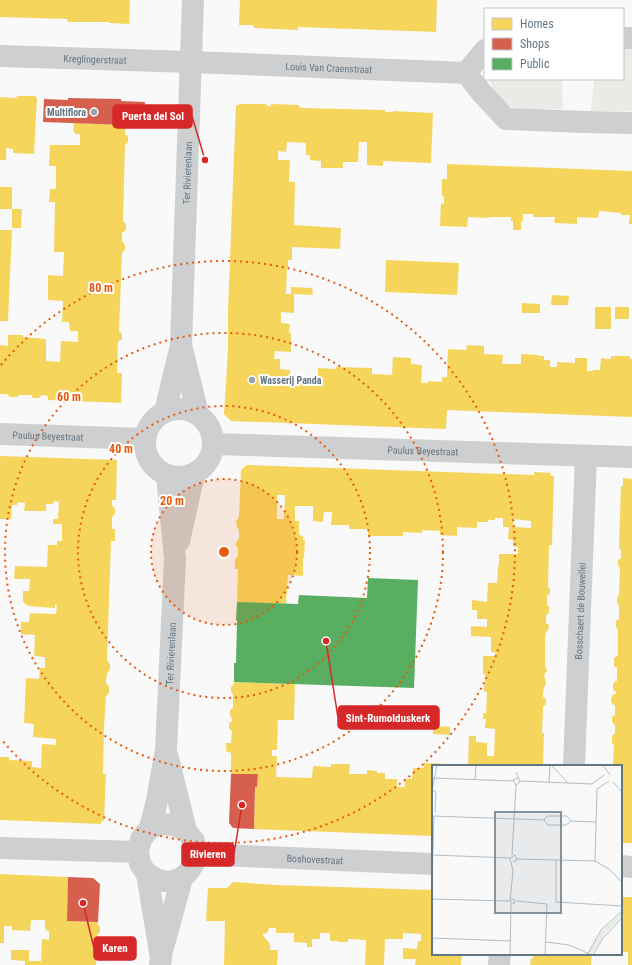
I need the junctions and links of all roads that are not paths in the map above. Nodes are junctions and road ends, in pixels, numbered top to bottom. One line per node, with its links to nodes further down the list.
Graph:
1 (193, 0): 4 (street, Ter Rivierenlaan)
2 (484, 51): 5 (street)
3 (0, 56): 4 (street, Kreglingerstraat)
4 (191, 62): 5 (street, Louis Van Craenstraat); 7 (street, Ter Rivierenlaan)
5 (466, 73): 6 (street)
6 (632, 123)
7 (181, 346): 8 (street, Ter Rivierenlaan); 9 (street, Ter Rivierenlaan)
8 (165, 412): 9 (street); 11 (street)
9 (198, 414): 12 (street)
10 (0, 434): 11 (street, Paulus Beyestraat)
11 (145, 439): 16 (street)
12 (213, 444): 13 (street, Paulus Beyestraat); 15 (street)
13 (586, 456): 14 (street, Paulus Beyestraat); 19 (street, Bosschaert de Bouwellei)
14 (632, 457)
15 (194, 474): 16 (street); 17 (street, Ter Rivierenlaan)
16 (167, 475): 17 (street, Ter Rivierenlaan)
17 (175, 559): 18 (street, Ter Rivierenlaan)
18 (166, 749): 20 (street, Ter Rivierenlaan); 21 (street, Ter Rivierenlaan)
19 (574, 765)
20 (150, 828): 21 (street); 23 (street, Ter Rivierenlaan)
21 (186, 831): 24 (street, Ter Rivierenlaan)
22 (0, 848): 23 (street)
23 (138, 852): 28 (street)
24 (196, 854): 25 (street, Boshovestraat); 29 (street)
25 (432, 864)
26 (622, 866): 27 (street)
27 (632, 867)
28 (147, 874): 29 (street); 31 (street)
29 (182, 878): 31 (street)
30 (500, 955): 32 (street)
31 (160, 962)
32 (499, 965)

